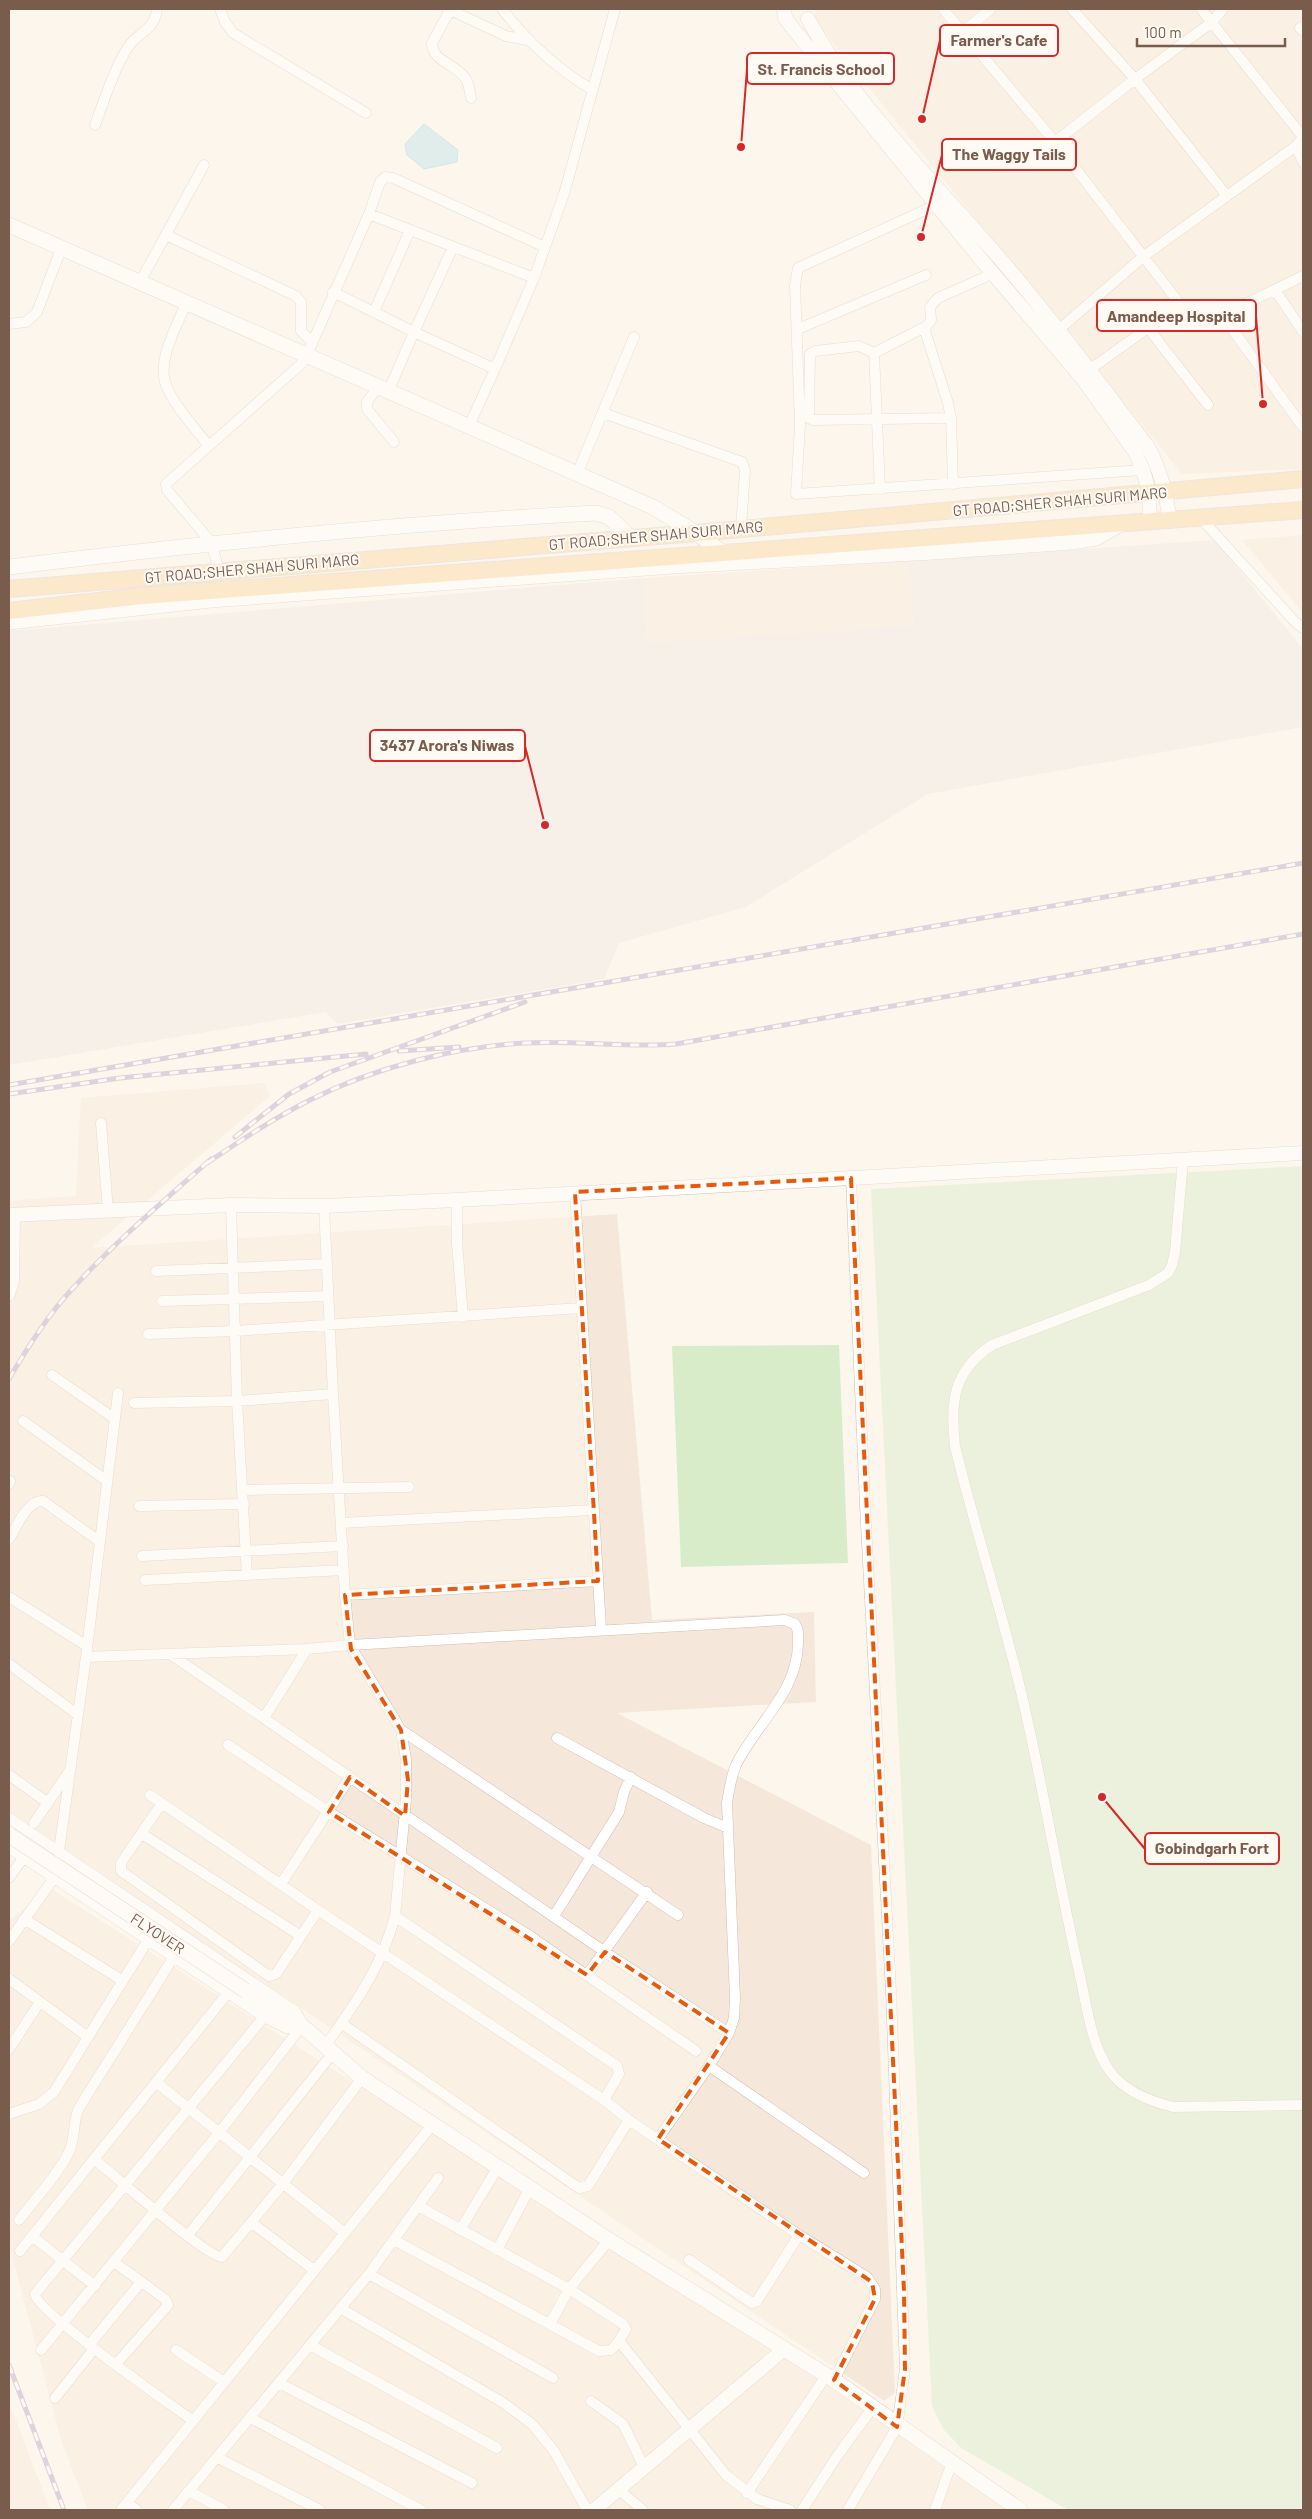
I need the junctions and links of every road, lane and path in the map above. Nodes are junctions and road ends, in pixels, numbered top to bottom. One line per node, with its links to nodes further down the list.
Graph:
1 (157, 9): 21 (street)
2 (220, 9): 20 (street)
3 (449, 9): 16 (street); 19 (street)
4 (502, 9): 16 (street)
5 (615, 9): 18 (street)
6 (943, 9): 15 (street)
7 (991, 9): 15 (street)
8 (1072, 9): 17 (street)
9 (1201, 9): 13 (street)
10 (1223, 9): 13 (street)
11 (782, 12): 14 (street)
12 (808, 14): 14 (street); 53 (street)
13 (1212, 22): 17 (street); 22 (street)
14 (795, 31): 27 (street)
15 (961, 33): 23 (street)
16 (527, 40): 18 (street)
17 (1135, 78): 23 (street); 26 (street)
18 (593, 90): 33 (street)
19 (472, 98)
20 (366, 113)
21 (95, 125)
22 (1301, 140): 24 (street); 26 (street)
23 (1055, 142): 35 (street)
24 (1303, 162)
25 (204, 165): 31 (street)
26 (1227, 196): 35 (street)
27 (936, 205): 36 (street); 48 (street)
28 (368, 214): 30 (street); 33 (street); 42 (street)
29 (9, 225): 34 (main road)
30 (410, 230): 32 (street); 45 (street)
31 (166, 235): 40 (street); 55 (street)
32 (452, 247): 39 (street); 51 (street)
33 (545, 247): 39 (street)
34 (61, 248): 40 (main road); 47 (street)
35 (1144, 256): 43 (street); 53 (street)
36 (992, 274): 49 (street); 53 (street)
37 (926, 275): 48 (street)
38 (1303, 276): 41 (street)
39 (534, 278): 58 (street)
40 (140, 282): 44 (main road)
41 (1274, 290): 46 (street); 52 (street)
42 (333, 292): 45 (street); 55 (street)
43 (1178, 301): 46 (street); 50 (street)
44 (186, 304): 57 (main road); 68 (street)
45 (374, 312): 51 (street)
46 (1222, 315): 66 (street)
47 (9, 324)
48 (798, 328): 73 (street)
49 (924, 328): 56 (street); 63 (street)
50 (1148, 328): 59 (street); 61 (street)
51 (414, 332): 58 (street); 60 (street)
52 (1303, 332)
53 (1053, 335): 59 (street); 69 (street)
54 (634, 337): 62 (street)
55 (312, 342): 57 (street)
56 (874, 353): 64 (street); 64 (street)
57 (306, 357): 60 (main road); 68 (street)
58 (495, 369): 65 (street)
59 (1089, 370): 75 (street)
60 (383, 389): 65 (main road); 67 (street)
61 (1208, 405)
62 (603, 414): 70 (street); 81 (street)
63 (951, 418): 64 (street); 72 (street)
64 (878, 421): 73 (street)
65 (469, 426): 70 (main road)
66 (1303, 428)
67 (394, 442)
68 (208, 446): 84 (street)
69 (1143, 470): 72 (street); 74 (street)
70 (577, 474): 82 (main road)
71 (1303, 479): 75 (main road, GT ROAD;SHER SHAH SURI MARG)
72 (953, 484): 73 (street)
73 (880, 488)
74 (1149, 492): 75 (main road, GT ROAD;SHER SHAH SURI MARG); 79 (street); 81 (main road, GT ROAD;SHER SHAH SURI MARG)
75 (1166, 492): 78 (street)
76 (1303, 510): 77 (main road, GT ROAD;SHER SHAH SURI MARG)
77 (1203, 518): 78 (main road, GT ROAD;SHER SHAH SURI MARG); 91 (street)
78 (1170, 521): 79 (main road, GT ROAD;SHER SHAH SURI MARG)
79 (1150, 522): 80 (main road, GT ROAD;SHER SHAH SURI MARG)
80 (1119, 525): 85 (main road, GT ROAD;SHER SHAH SURI MARG); 90 (main road)
81 (741, 528): 82 (main road, GT ROAD;SHER SHAH SURI MARG)
82 (696, 533): 83 (main road, GT ROAD;SHER SHAH SURI MARG); 85 (main road)
83 (631, 538): 84 (main road); 87 (main road, GT ROAD;SHER SHAH SURI MARG)
84 (211, 542): 86 (main road); 87 (street)
85 (725, 554): 89 (main road, GT ROAD;SHER SHAH SURI MARG)
86 (9, 567)
87 (219, 571): 88 (main road, GT ROAD;SHER SHAH SURI MARG)
88 (9, 589)
89 (9, 611)
90 (9, 622)
91 (1303, 628)
92 (101, 1123): 100 (street)
93 (1303, 1153): 94 (street)
94 (1183, 1160): 95 (street); 202 (street)
95 (851, 1178): 96 (street); 257 (street)
96 (575, 1192): 97 (street); 109 (street)
97 (457, 1200): 99 (street); 110 (street)
98 (231, 1205): 99 (street); 100 (street); 103 (street)
99 (324, 1206): 102 (street)
100 (108, 1211): 101 (street)
101 (12, 1215): 105 (street)
102 (327, 1264): 103 (street); 106 (street)
103 (232, 1268): 104 (street); 107 (street)
104 (156, 1271)
105 (9, 1296)
106 (328, 1296): 107 (street); 111 (street)
107 (234, 1299): 108 (street); 112 (street)
108 (162, 1301)
109 (581, 1308): 110 (street); 127 (street)
110 (463, 1317): 111 (street)
111 (329, 1325): 112 (street); 116 (street)
112 (235, 1331): 113 (street); 117 (street)
113 (148, 1334)
114 (52, 1376): 119 (street)
115 (118, 1393): 119 (street)
116 (333, 1394): 117 (street); 123 (street)
117 (237, 1401): 118 (street); 124 (street)
118 (134, 1403)
119 (115, 1419): 121 (street)
120 (23, 1421): 121 (street)
121 (107, 1481): 130 (street)
122 (408, 1487): 123 (street)
123 (339, 1489): 124 (street); 128 (street)
124 (244, 1490): 125 (street)
125 (244, 1504): 126 (street); 132 (street)
126 (140, 1506)
127 (593, 1510): 128 (street); 137 (street)
128 (341, 1523): 131 (street)
129 (9, 1539): 130 (street)
130 (99, 1541): 143 (street)
131 (343, 1546): 132 (street); 134 (street)
132 (245, 1551): 133 (street); 135 (street)
133 (142, 1556)
134 (344, 1570): 135 (street); 138 (street)
135 (247, 1575): 136 (street)
136 (145, 1580)
137 (598, 1581): 138 (street); 140 (street)
138 (345, 1594): 141 (street)
139 (9, 1597): 143 (street)
140 (601, 1630): 141 (street); 162 (street)
141 (350, 1644): 142 (street); 148 (street)
142 (307, 1649): 144 (street); 147 (street)
143 (86, 1652): 144 (street); 146 (street)
144 (170, 1654): 147 (street)
145 (9, 1664): 146 (street)
146 (78, 1715): 151 (street)
147 (264, 1718): 153 (street)
148 (401, 1730): 159 (street); 168 (street)
149 (557, 1738): 154 (street)
150 (228, 1744): 158 (street)
151 (71, 1768): 156 (street); 166 (street)
152 (9, 1775): 156 (street)
153 (350, 1777): 158 (street); 159 (street)
154 (631, 1778): 162 (street); 168 (street)
155 (150, 1795): 157 (street)
156 (48, 1803): 161 (street)
157 (162, 1803): 163 (street); 172 (street)
158 (329, 1812): 167 (street); 172 (street)
159 (405, 1816): 167 (street); 177 (street)
160 (9, 1818): 166 (street)
161 (34, 1823)
162 (728, 1828): 193 (street)
163 (142, 1834): 179 (street); 179 (street)
164 (9, 1835): 192 (main road, FLYOVER, bridge)
165 (9, 1848): 169 (street)
166 (59, 1852): 171 (street); 192 (street)
167 (400, 1854): 176 (street); 185 (street)
168 (591, 1855): 173 (street); 177 (street)
169 (23, 1858): 170 (street); 171 (street)
170 (9, 1878)
171 (54, 1878): 178 (street); 180 (street)
172 (281, 1884): 174 (street)
173 (646, 1892): 175 (street); 182 (street)
174 (318, 1910): 179 (street); 183 (street)
175 (678, 1914)
176 (395, 1916): 183 (street); 201 (street)
177 (554, 1916): 182 (street)
178 (24, 1919): 181 (street); 187 (street)
179 (301, 1936)
180 (148, 1940): 184 (street); 187 (street)
181 (9, 1941)
182 (605, 1952): 185 (street); 193 (street)
183 (384, 1953): 191 (street); 201 (street)
184 (173, 1958): 188 (street); 219 (street)
185 (587, 1975): 197 (street)
186 (9, 1979): 189 (street)
187 (123, 1981): 194 (street)
188 (227, 1994): 190 (street); 200 (street)
189 (40, 2002): 194 (street); 195 (street)
190 (264, 2017): 192 (street); 203 (street)
191 (341, 2023): 196 (street); 205 (street)
192 (302, 2031): 196 (main road, FLYOVER); 207 (street)
193 (729, 2033): 198 (street)
194 (88, 2036): 204 (street)
195 (9, 2049)
196 (328, 2051): 199 (main road, FLYOVER); 209 (street)
197 (696, 2051)
198 (709, 2066): 208 (street); 212 (street)
199 (362, 2078): 206 (main road, FLYOVER); 215 (street)
200 (157, 2083): 203 (street); 210 (street)
201 (604, 2100): 205 (street)
202 (1303, 2105)
203 (187, 2109): 207 (street); 214 (street)
204 (9, 2114)
205 (629, 2120): 208 (street)
206 (433, 2124): 211 (main road, FLYOVER); 222 (street)
207 (218, 2134): 209 (street); 218 (street)
208 (658, 2140): 224 (street)
209 (250, 2159): 215 (street); 223 (street)
210 (95, 2160): 214 (street); 225 (street)
211 (498, 2167): 216 (main road, FLYOVER); 221 (street)
212 (864, 2173)
213 (438, 2178): 217 (street)
214 (126, 2184): 218 (street); 230 (street)
215 (282, 2184): 220 (street); 222 (street)
216 (530, 2188): 227 (main road, FLYOVER); 228 (street)
217 (418, 2206): 221 (street); 226 (street)
218 (156, 2210): 223 (street); 232 (street)
219 (18, 2220)
220 (252, 2223): 223 (street); 233 (street)
221 (460, 2230): 228 (street)
222 (345, 2233): 233 (street)
223 (188, 2235)
224 (799, 2235): 231 (street); 249 (street)
225 (32, 2236): 229 (street); 230 (street)
226 (394, 2240): 234 (street); 240 (street)
227 (609, 2240): 237 (street); 246 (main road, FLYOVER)
228 (498, 2250): 237 (street)
229 (20, 2251)
230 (62, 2260): 236 (street); 239 (street)
231 (689, 2260)
232 (114, 2262): 235 (street); 236 (street)
233 (314, 2270): 250 (street)
234 (369, 2274): 238 (street); 248 (street)
235 (141, 2282): 243 (street); 247 (street)
236 (95, 2286): 239 (street)
237 (569, 2289): 240 (street); 241 (street)
238 (340, 2308): 242 (street); 273 (street)
239 (63, 2324): 243 (street); 244 (street)
240 (550, 2324): 241 (street)
241 (620, 2341): 258 (street)
242 (310, 2345): 251 (street); 259 (street)
243 (92, 2346): 247 (street); 252 (street)
244 (41, 2350)
245 (176, 2350): 250 (street)
246 (783, 2350): 249 (main road, FLYOVER); 258 (street)
247 (116, 2364): 256 (street)
248 (553, 2378)
249 (829, 2378): 254 (main road, FLYOVER); 266 (street)
250 (224, 2382): 256 (street)
251 (279, 2383): 255 (street); 263 (street)
252 (55, 2398)
253 (591, 2401): 262 (street)
254 (873, 2407): 257 (main road, FLYOVER); 277 (street)
255 (251, 2418): 260 (street); 272 (street)
256 (192, 2420): 267 (street)
257 (897, 2427): 261 (main road, FLYOVER); 278 (street)
258 (690, 2428): 262 (street); 266 (street)
259 (497, 2448)
260 (218, 2458): 265 (street); 271 (street)
261 (952, 2462): 279 (street); 280 (main road, FLYOVER)
262 (644, 2467): 264 (street)
263 (472, 2483)
264 (618, 2490): 274 (street); 275 (street)
265 (189, 2492): 269 (street); 270 (street)
266 (747, 2493): 276 (street)
267 (124, 2507): 268 (street)
268 (137, 2510)
269 (174, 2510)
270 (224, 2510)
271 (320, 2510)
272 (421, 2510)
273 (587, 2510)
274 (594, 2510)
275 (643, 2510)
276 (790, 2510)
277 (802, 2510)
278 (848, 2510)
279 (935, 2510)
280 (1020, 2510)

